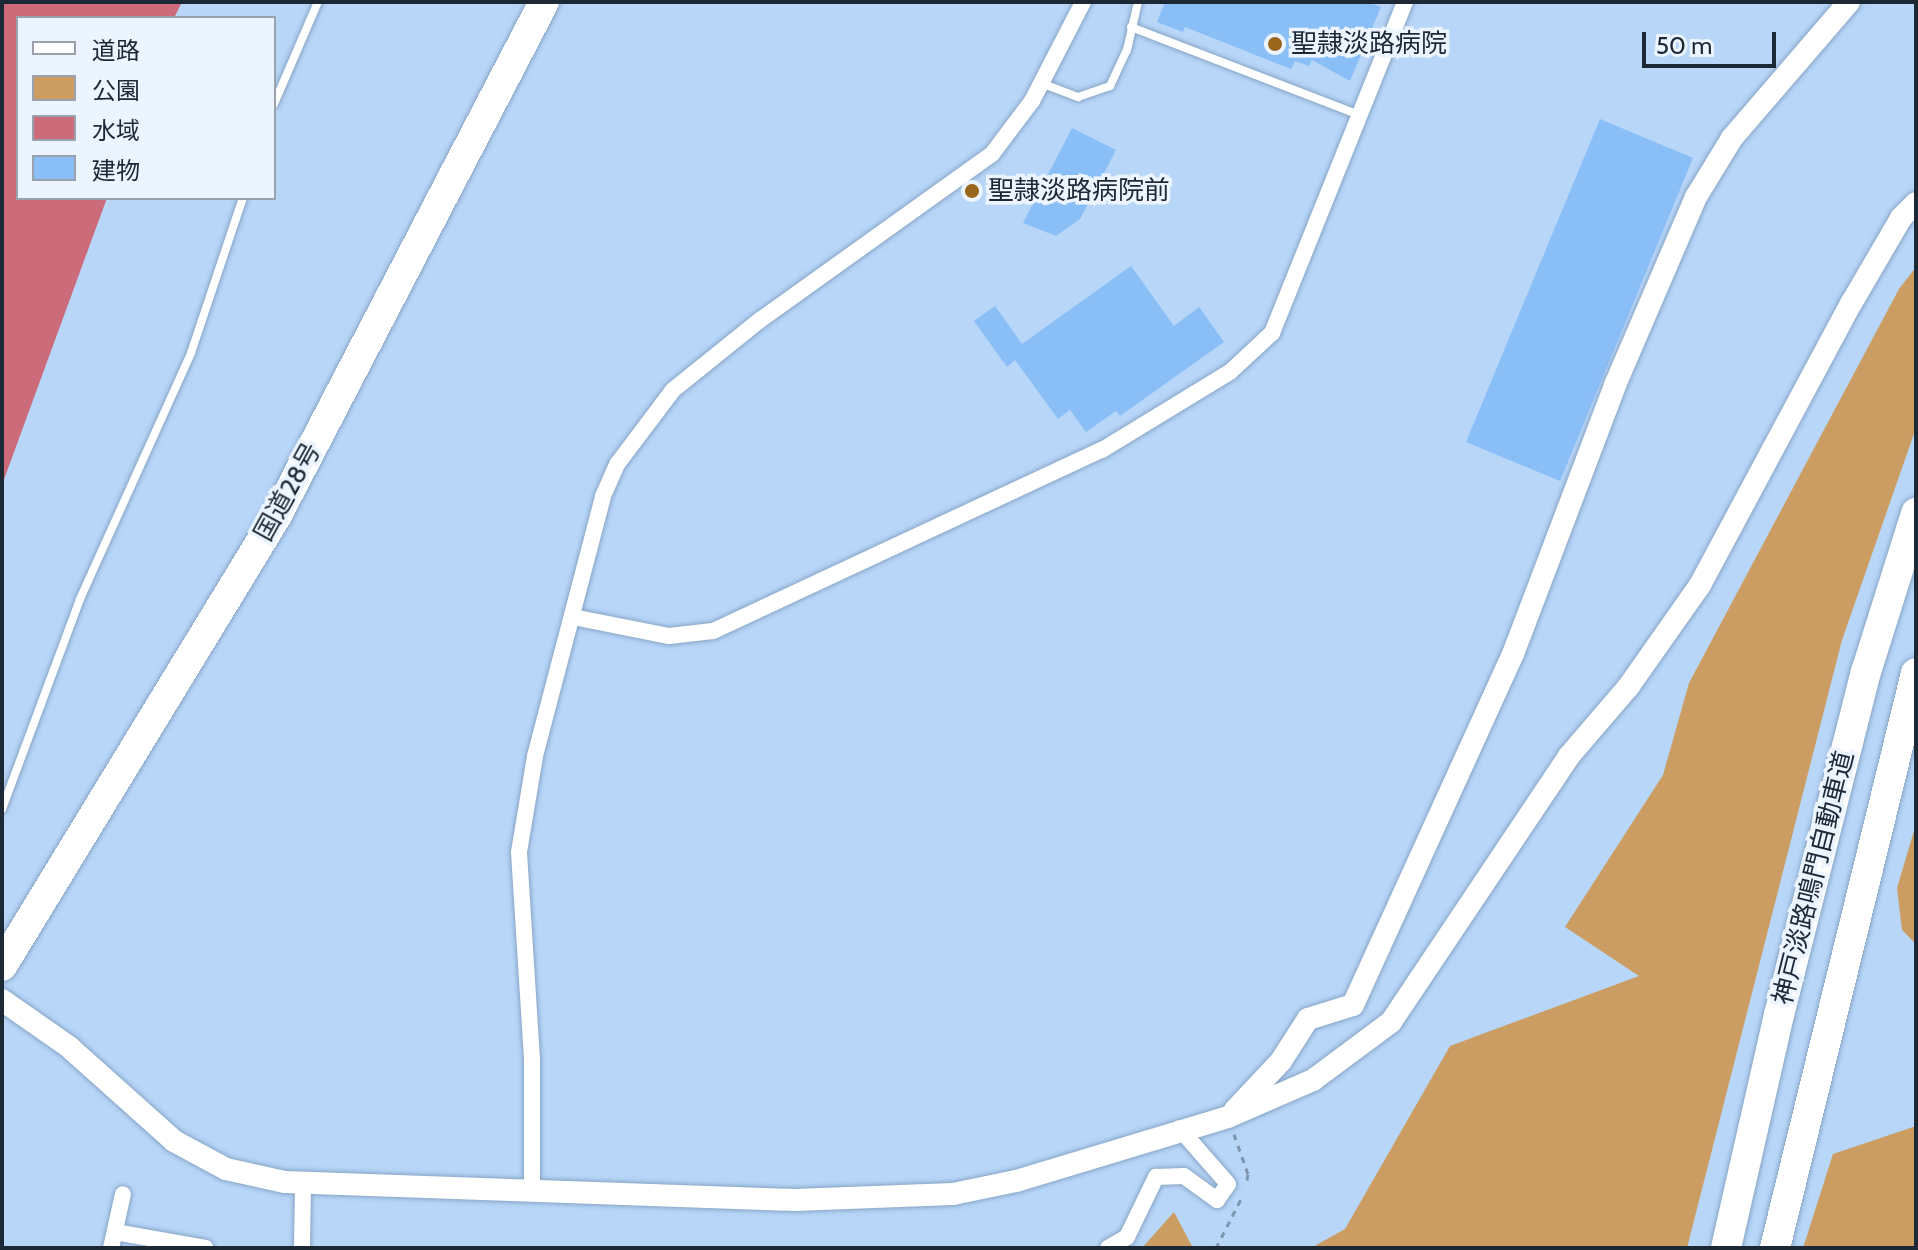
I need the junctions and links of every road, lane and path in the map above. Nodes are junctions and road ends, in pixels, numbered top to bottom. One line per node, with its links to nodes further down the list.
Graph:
1 (318, 2): 9 (lane)
2 (544, 2): 17 (highway, 国道28号)
3 (1083, 2): 8 (street)
4 (1138, 2): 7 (lane)
5 (1405, 2): 10 (street)
6 (1849, 2): 19 (street)
7 (1131, 27): 8 (lane); 10 (lane)
8 (1041, 83): 14 (street)
9 (276, 99)
10 (1360, 116): 14 (street)
11 (242, 200): 16 (lane)
12 (1916, 203): 19 (street)
13 (1916, 513): 28 (highway, 神戸淡路鳴門自動車道)
14 (573, 617): 22 (street)
15 (1916, 673): 29 (highway, 神戸淡路鳴門自動車道)
16 (2, 809)
17 (2, 966)
18 (2, 1000): 21 (street)
19 (1228, 1117): 20 (street)
20 (1179, 1128): 22 (street); 27 (street)
21 (303, 1183): 22 (street); 26 (street)
22 (532, 1193)
23 (123, 1194): 24 (street)
24 (113, 1240): 25 (street)
25 (206, 1248)
26 (302, 1248)
27 (1108, 1248)
28 (1726, 1248)
29 (1775, 1248)

